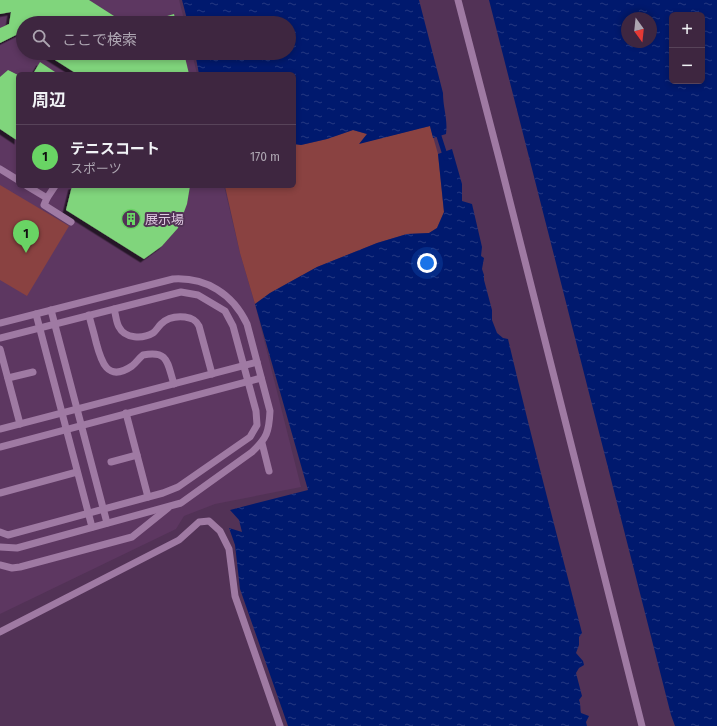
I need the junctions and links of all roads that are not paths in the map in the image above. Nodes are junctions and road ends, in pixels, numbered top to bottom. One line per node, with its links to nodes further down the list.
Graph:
1 (458, 0): 50 (street)
2 (0, 169): 3 (street)
3 (16, 179)
4 (30, 188): 6 (street)
5 (54, 188): 6 (street)
6 (47, 198): 7 (street)
7 (71, 222)
8 (114, 309): 11 (street); 18 (street); 20 (street)
9 (51, 310): 10 (street); 13 (street); 17 (street)
10 (36, 314): 12 (street); 14 (street)
11 (89, 315): 13 (street); 24 (street)
12 (0, 323)
13 (55, 324): 14 (street); 25 (street)
14 (39, 328): 15 (street); 26 (street)
15 (0, 338)
16 (0, 349): 21 (street)
17 (257, 362): 18 (street); 22 (street)
18 (244, 366): 20 (street); 23 (street)
19 (33, 372): 21 (street)
20 (212, 374): 24 (street)
21 (8, 378): 28 (street)
22 (261, 378): 23 (street); 32 (street)
23 (248, 382): 27 (street); 39 (street)
24 (174, 384): 25 (street)
25 (78, 408): 26 (street); 29 (street)
26 (62, 413): 28 (street); 31 (street)
27 (126, 413): 29 (street); 34 (street)
28 (20, 424): 30 (street)
29 (82, 425): 31 (street); 41 (street)
30 (0, 429)
31 (66, 429): 33 (street); 36 (street)
32 (262, 443): 37 (street); 40 (street)
33 (0, 447)
34 (137, 456): 35 (street); 39 (street)
35 (111, 462)
36 (77, 472): 38 (street); 42 (street)
37 (269, 472)
38 (0, 493)
39 (148, 497): 41 (street)
40 (171, 505): 43 (street); 47 (street)
41 (104, 508): 42 (street); 43 (street)
42 (88, 513): 44 (street); 45 (street)
43 (107, 523): 44 (street)
44 (92, 527): 46 (street)
45 (0, 532)
46 (0, 547)
47 (0, 565)
48 (0, 632): 49 (street)
49 (280, 726)
50 (642, 726)

